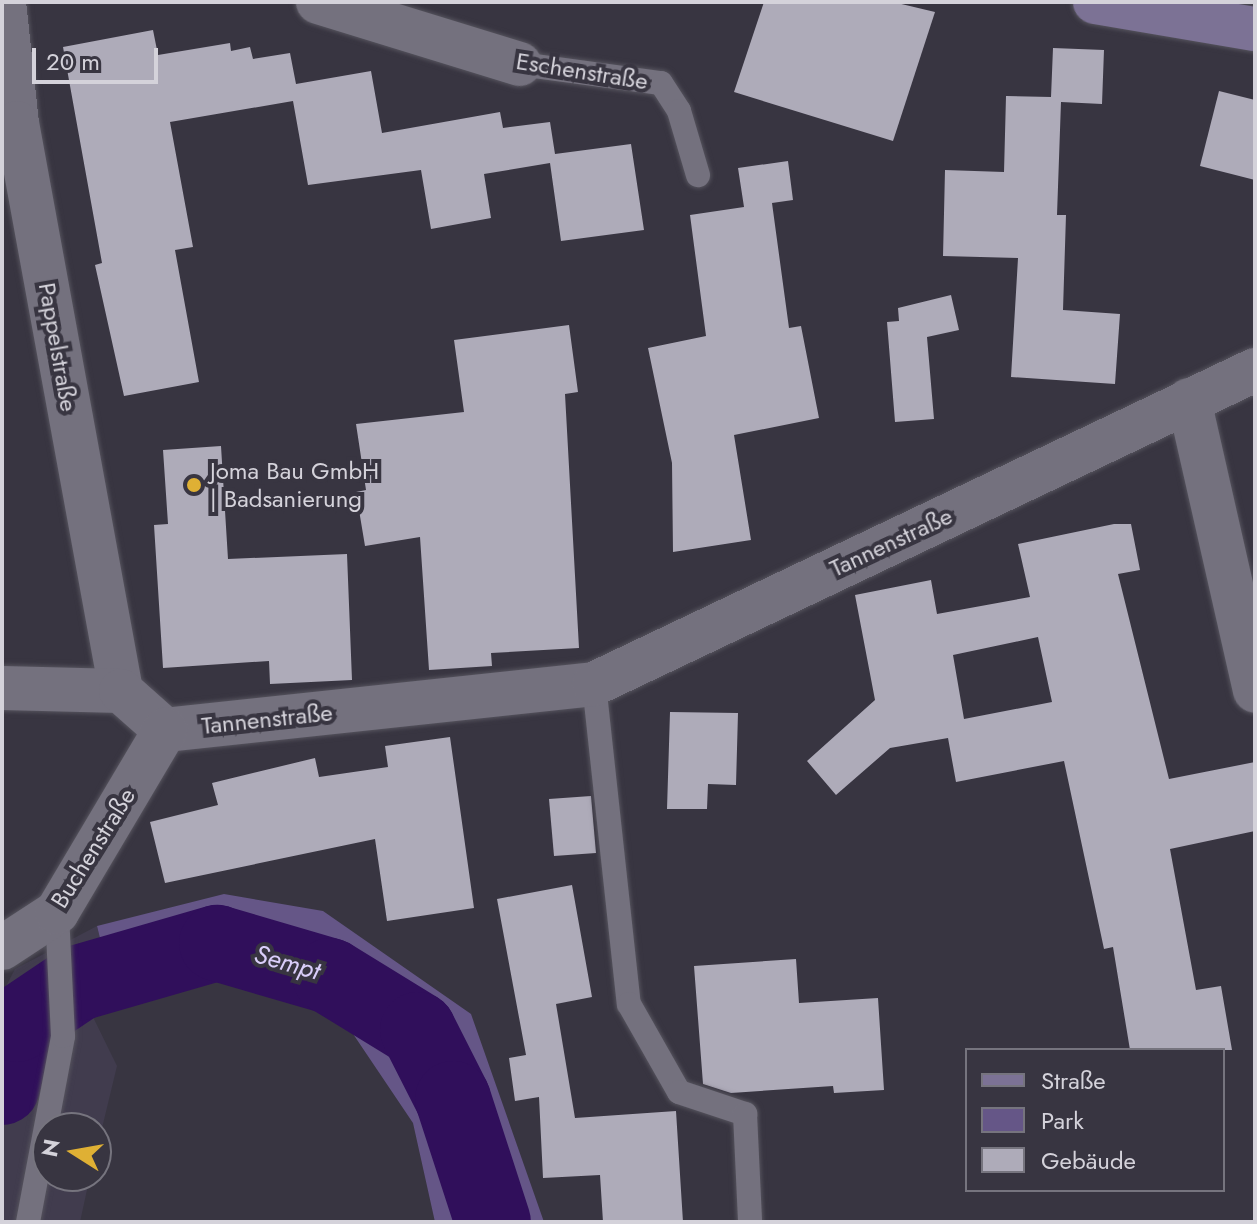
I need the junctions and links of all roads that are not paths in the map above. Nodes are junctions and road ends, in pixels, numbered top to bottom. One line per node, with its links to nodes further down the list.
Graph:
1 (4, 2): 11 (street, Pappelstraße)
2 (318, 2): 5 (street, Eschenstraße)
3 (1095, 2): 4 (street)
4 (1255, 29)
5 (520, 64): 6 (lane, Eschenstraße)
6 (698, 175)
7 (1255, 370): 8 (street, Tannenstraße)
8 (1189, 400): 9 (street, Tannenstraße); 12 (street)
9 (594, 684): 13 (street, Tannenstraße); 17 (lane)
10 (2, 688): 11 (street)
11 (121, 691): 13 (street)
12 (1255, 691)
13 (165, 730): 14 (street, Buchenstraße)
14 (57, 912): 15 (street, Buchenstraße); 16 (lane)
15 (2, 948)
16 (28, 1222)
17 (750, 1222)

